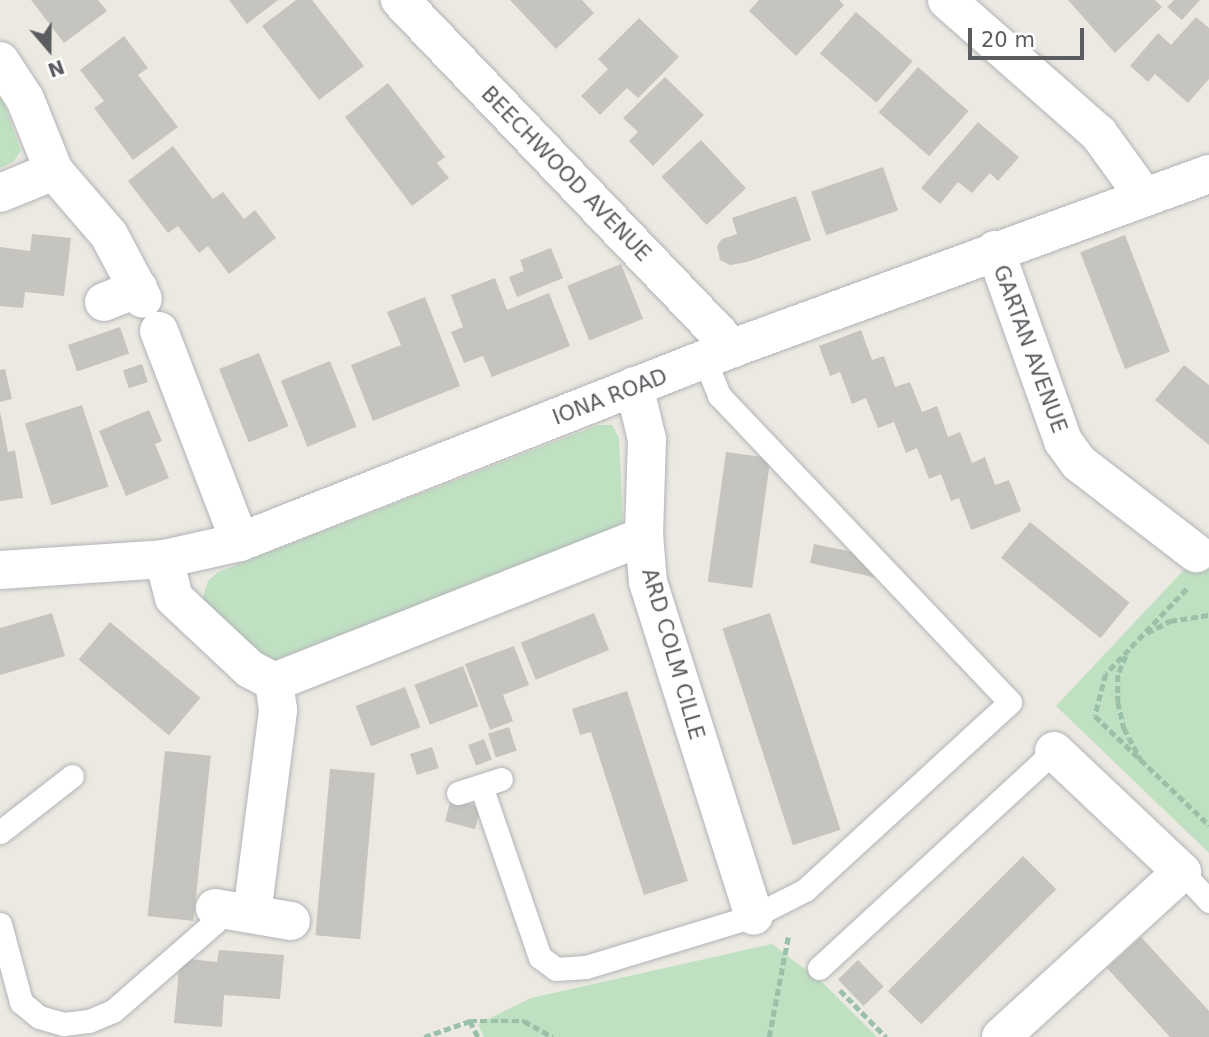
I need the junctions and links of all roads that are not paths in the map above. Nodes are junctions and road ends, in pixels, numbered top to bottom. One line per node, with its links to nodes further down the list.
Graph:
1 (400, 0): 9 (street, BEECHWOOD AVENUE)
2 (947, 0): 7 (street)
3 (0, 61): 4 (street)
4 (54, 171): 6 (street); 12 (street)
5 (1209, 174): 7 (street, IONA ROAD)
6 (0, 193)
7 (1143, 195): 8 (street, IONA ROAD)
8 (995, 250): 9 (street, IONA ROAD); 14 (street, GARTAN AVENUE)
9 (719, 354): 10 (street, IONA ROAD); 25 (lane)
10 (634, 386): 11 (street, ARD COLM CILLE); 12 (street, IONA ROAD)
11 (644, 536): 16 (street); 25 (street, ARD COLM CILLE)
12 (240, 542): 13 (street, IONA ROAD)
13 (164, 559): 15 (street, IONA ROAD); 16 (street)
14 (1193, 569)
15 (0, 570)
16 (274, 682): 24 (street)
17 (1054, 751): 21 (street); 28 (lane)
18 (72, 776): 20 (lane)
19 (458, 793): 25 (lane)
20 (0, 832)
21 (1182, 873): 22 (lane); 29 (street)
22 (1209, 901)
23 (215, 908): 24 (street); 27 (lane)
24 (252, 914): 26 (street)
25 (754, 916)
26 (291, 921)
27 (0, 924)
28 (819, 968)
29 (1021, 1031)

